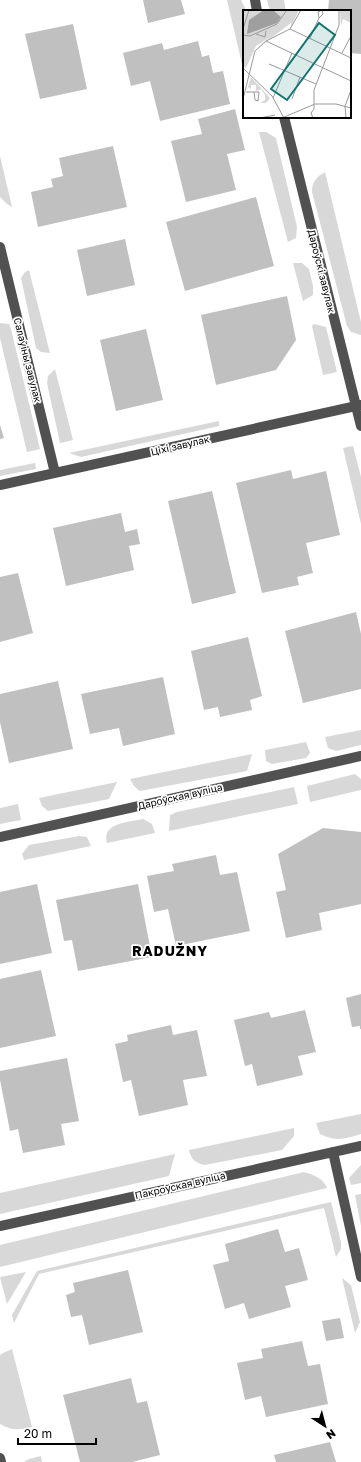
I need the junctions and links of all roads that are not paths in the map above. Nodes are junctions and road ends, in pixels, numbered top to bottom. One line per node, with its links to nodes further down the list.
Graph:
1 (254, 0): 2 (street)
2 (257, 10)
3 (284, 118): 5 (street, Дароўскі завулак)
4 (0, 247): 7 (street, Салаўіны завулак)
5 (358, 405): 6 (street, Дароўскі завулак); 7 (street, Ціхі завулак)
6 (361, 426)
7 (56, 474): 8 (street, Ціхі завулак)
8 (0, 485)
9 (361, 756): 10 (street, Дароўская вуліца)
10 (0, 837)
11 (361, 1146): 12 (street, Пакроўская вуліца)
12 (333, 1152): 13 (street, Пакроўская вуліца); 14 (street)
13 (0, 1226)
14 (361, 1277)
15 (0, 1458): 16 (street)
16 (1, 1462)

